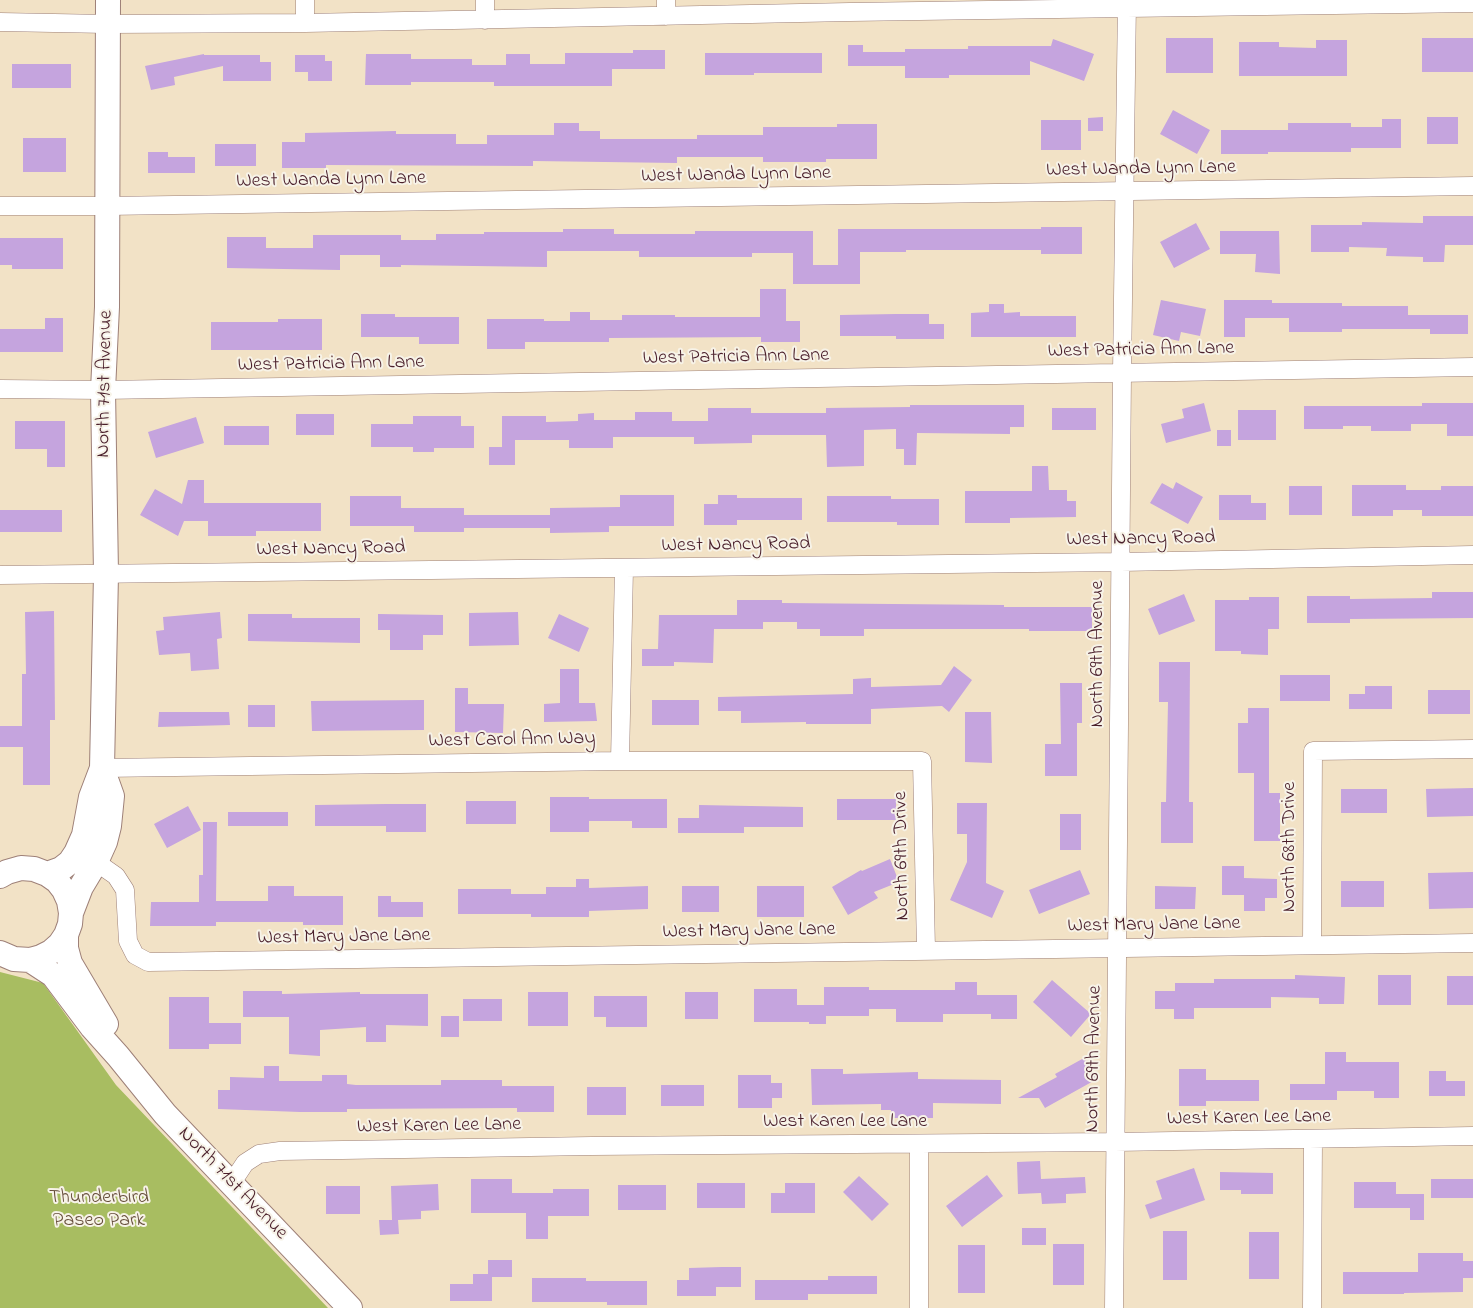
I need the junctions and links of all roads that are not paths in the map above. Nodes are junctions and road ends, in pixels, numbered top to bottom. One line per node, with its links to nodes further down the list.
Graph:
1 (108, 0): 12 (street, North 71st Avenue)
2 (305, 0): 11 (street)
3 (485, 0): 9 (street)
4 (1381, 2): 5 (street); 6 (street)
5 (1473, 3)
6 (1127, 4): 7 (street); 14 (street, North 69th Avenue)
7 (850, 6): 8 (street)
8 (666, 8): 9 (street)
9 (484, 20): 11 (street)
10 (0, 22): 12 (street)
11 (305, 23): 12 (street)
12 (107, 24): 16 (street, North 71st Avenue)
13 (1473, 186): 14 (street, West Wanda Lynn Lane)
14 (1125, 191): 16 (street, West Wanda Lynn Lane); 18 (street, North 69th Avenue)
15 (0, 206): 16 (street, West Wanda Lynn Lane)
16 (106, 206): 20 (street, North 71st Avenue)
17 (1473, 368): 18 (street, West Patricia Ann Lane)
18 (1122, 373): 20 (street, West Patricia Ann Lane); 22 (street, North 69th Avenue)
19 (0, 389): 20 (street, West Patricia Ann Lane)
20 (103, 390): 24 (street, North 71st Avenue)
21 (1473, 555): 22 (street, West Nancy Road)
22 (1121, 562): 23 (street, West Nancy Road); 36 (street, North 69th Avenue)
23 (624, 568): 24 (street, West Nancy Road); 27 (street)
24 (106, 574): 25 (street, West Nancy Road); 29 (street, North 71st Avenue)
25 (0, 575)
26 (1473, 749): 35 (street, North 68th Drive)
27 (620, 761): 28 (street, West Carol Ann Way); 29 (street, West Carol Ann Way)
28 (922, 761): 37 (street, North 69th Drive)
29 (102, 768): 30 (street, North 71st Avenue); 31 (street, North 71st Avenue)
30 (96, 862): 33 (street, North 71st Avenue); 37 (street, West Mary Jane Lane)
31 (47, 874): 32 (street); 33 (street, North 71st Avenue)
32 (0, 876)
33 (69, 924): 39 (street, North 71st Avenue); 40 (street, North 71st Avenue)
34 (1473, 943): 35 (street, West Mary Jane Lane)
35 (1312, 944): 36 (street, West Mary Jane Lane)
36 (1118, 948): 37 (street, West Mary Jane Lane); 43 (street, North 69th Avenue)
37 (926, 950)
38 (0, 953): 39 (street, North 71st Avenue)
39 (30, 960): 40 (street, North 71st Avenue)
40 (118, 1056): 45 (street, North 71st Avenue)
41 (1473, 1136): 42 (street, West Karen Lee Lane)
42 (1313, 1139): 43 (street, West Karen Lee Lane); 49 (street)
43 (1115, 1142): 44 (street, West Karen Lee Lane); 48 (street, North 69th Avenue)
44 (919, 1144): 45 (street, West Karen Lee Lane); 47 (street)
45 (231, 1184): 46 (street, North 71st Avenue)
46 (350, 1308)
47 (919, 1308)
48 (1114, 1308)
49 (1312, 1308)

